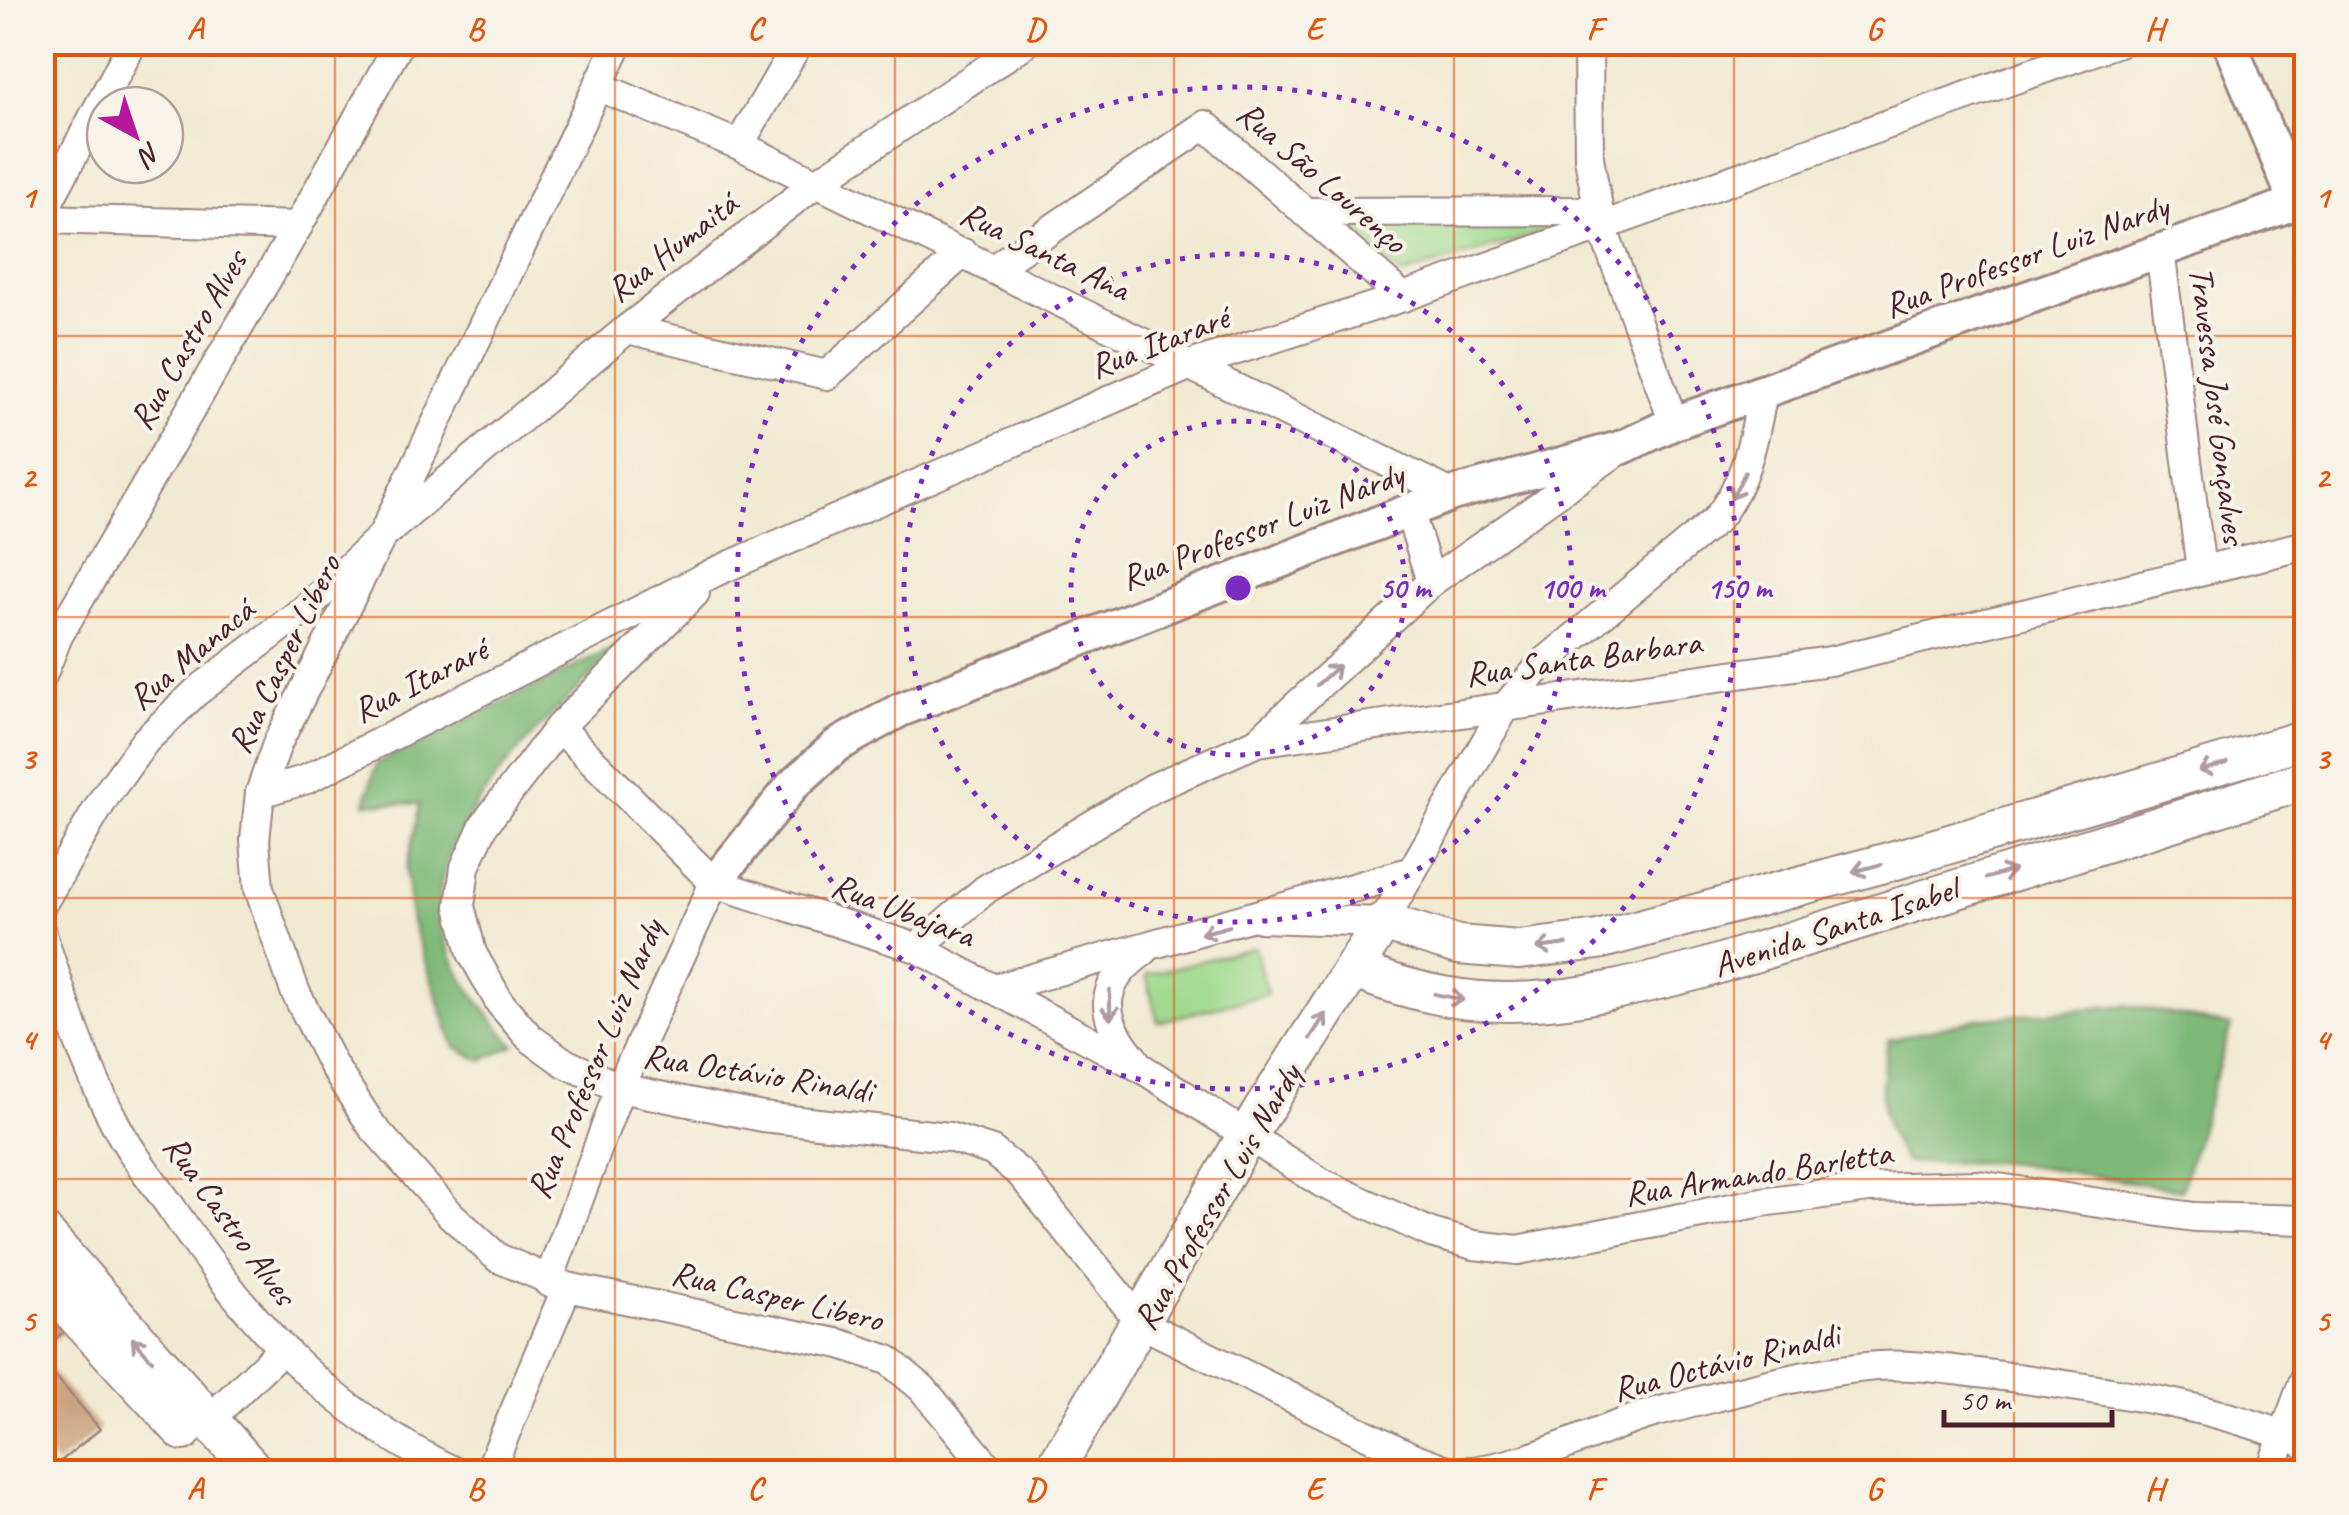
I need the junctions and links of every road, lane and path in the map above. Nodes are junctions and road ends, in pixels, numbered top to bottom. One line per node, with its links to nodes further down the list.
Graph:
1 (134, 42): 14 (street)
2 (400, 42): 16 (street, Rua Castro Alves)
3 (620, 42): 9 (street, Rua Casper Libero)
4 (799, 42): 10 (street)
5 (1588, 42): 15 (street)
6 (2119, 42): 15 (street, Rua Itararé)
7 (2229, 42): 12 (street)
8 (1015, 45): 11 (street, Rua Humaitá)
9 (600, 87): 10 (street, Rua Santa Ana); 28 (street, Rua Casper Libero)
10 (738, 145): 11 (street, Rua Santa Ana)
11 (815, 184): 18 (street, Rua Santa Ana); 21 (street, Rua Humaitá)
12 (2301, 201): 17 (street, Rua Professor Luiz Nardy)
13 (1304, 212): 15 (street); 19 (street, Rua São Lourenço); 20 (street, Rua São Lourenço)
14 (42, 216): 16 (street)
15 (1599, 218): 20 (street, Rua Itararé); 24 (street)
16 (298, 226): 33 (street, Rua Castro Alves)
17 (2160, 250): 23 (street, Rua Professor Luiz Nardy); 30 (street, Travessa José Gonçalves)
18 (963, 253): 19 (street, Rua Santa Ana); 21 (street)
19 (992, 269): 22 (street, Rua Santa Ana)
20 (1403, 298): 22 (street, Rua Itararé)
21 (627, 329): 28 (street, Rua Humaitá)
22 (1193, 364): 26 (street, Rua Santa Ana); 31 (street, Rua Itararé)
23 (1762, 393): 24 (street, Rua Professor Luiz Nardy); 34 (street, one-way to 34)
24 (1674, 424): 25 (street, Rua Professor Luiz Nardy)
25 (1623, 448): 26 (street, Rua Professor Luiz Nardy); 32 (street)
26 (1452, 494): 27 (street, Rua Professor Luiz Nardy)
27 (1410, 513): 32 (street); 41 (street, Rua Professor Luiz Nardy)
28 (382, 536): 39 (street, Rua Casper Libero); 42 (street, Rua Manacá)
29 (2306, 545): 30 (street, Rua Santa Barbara)
30 (2201, 570): 34 (street, Rua Santa Barbara)
31 (715, 572): 35 (street, Rua Octávio Rinaldi); 39 (street, Rua Itararé)
32 (1431, 582): 37 (street, one-way to 32)
33 (42, 676)
34 (1506, 706): 37 (street, Rua Santa Barbara); 40 (street)
35 (559, 727): 41 (street, Rua Ubajara); 51 (street, Rua Octávio Rinaldi)
36 (2306, 739): 44 (main road, Avenida Santa Isabel, one-way to 44)
37 (1257, 742): 46 (street, Rua Santa Barbara)
38 (2306, 780): 48 (main road, Avenida Santa Isabel, one-way to 38)
39 (260, 793): 56 (street, Rua Casper Libero)
40 (1409, 872): 43 (street); 44 (street)
41 (714, 883): 46 (street, Rua Ubajara); 51 (street, Rua Professor Luiz Nardy)
42 (42, 904)
43 (1260, 918): 44 (street); 47 (street, one-way to 47)
44 (1383, 922): 48 (main road, Rua Professor Luis Nardy)
45 (42, 934): 58 (street, Rua Castro Alves)
46 (917, 948): 49 (street, Rua Ubajara)
47 (1149, 948): 49 (street); 50 (street, one-way to 50)
48 (1356, 970): 52 (main road, Rua Professor Luis Nardy, one-way to 48)
49 (994, 989): 50 (street, Rua Ubajara)
50 (1143, 1069): 52 (street, Rua Ubajara)
51 (620, 1088): 56 (street, Rua Professor Luiz Nardy); 57 (street, Rua Octávio Rinaldi)
52 (1246, 1137): 53 (street, Rua Armando Barletta); 57 (main road, Rua Professor Luis Nardy)
53 (2306, 1220)
54 (42, 1231): 60 (main road, one-way to 54)
55 (42, 1279): 62 (main road)
56 (558, 1284): 65 (street, Rua Professor Luiz Nardy); 66 (street, Rua Casper Libero)
57 (1142, 1324): 67 (main road, Rua Professor Luis Nardy); 68 (street, Rua Octávio Rinaldi)
58 (280, 1351): 60 (street); 64 (street, Rua Castro Alves)
59 (2306, 1376): 61 (street)
60 (207, 1422): 63 (main road)
61 (2295, 1440): 69 (street, Rua Octávio Rinaldi); 70 (street)
62 (222, 1472)
63 (255, 1472)
64 (455, 1472)
65 (489, 1472)
66 (992, 1472)
67 (1053, 1472)
68 (1453, 1472)
69 (1462, 1472)
70 (2270, 1472)

